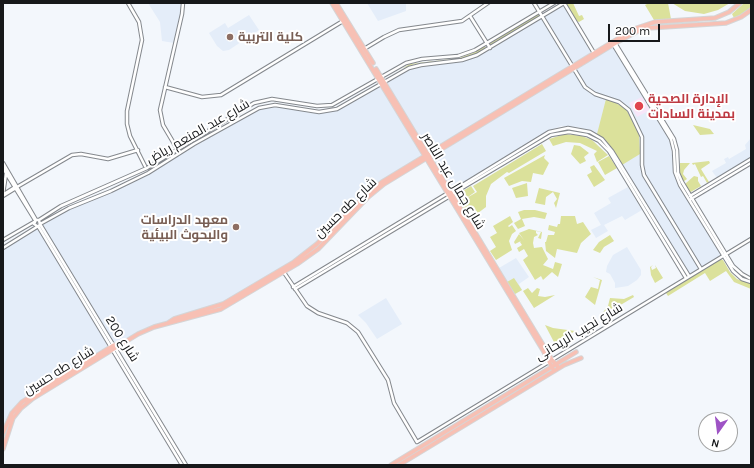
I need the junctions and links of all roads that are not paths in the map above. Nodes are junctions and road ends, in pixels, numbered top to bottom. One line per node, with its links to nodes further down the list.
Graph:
1 (128, 3): 29 (street)
2 (183, 3): 25 (street)
3 (332, 3): 14 (main road, شارع جمال عبد الناصر)
4 (336, 3): 20 (main road, شارع جمال عبد الناصر)
5 (488, 3): 12 (street)
6 (534, 3): 11 (street)
7 (554, 3): 11 (street, شارع عبد المنعم رياض)
8 (564, 3): 13 (street, شارع عبد المنعم رياض); 21 (street)
9 (740, 3): 15 (main road, شارع طه حسين)
10 (751, 10): 16 (main road, شارع طه حسين)
11 (540, 12): 13 (street); 18 (street, شارع عبد المنعم رياض)
12 (470, 16): 18 (street); 20 (street)
13 (542, 16): 19 (street, شارع عبد المنعم رياض); 22 (street)
14 (343, 21): 23 (main road, شارع جمال عبد الناصر); 25 (street)
15 (674, 21): 16 (main road); 17 (main road, شارع طه حسين)
16 (675, 26): 17 (main road, شارع طه حسين)
17 (614, 43): 21 (main road, شارع طه حسين); 42 (street)
18 (487, 44): 19 (street); 23 (street, شارع عبد المنعم رياض)
19 (490, 48): 24 (street, شارع عبد المنعم رياض)
20 (364, 49): 23 (main road, شارع جمال عبد الناصر)
21 (595, 54): 22 (main road, شارع طه حسين)
22 (573, 67): 30 (main road, شارع طه حسين); 49 (street)
23 (380, 78): 24 (main road, شارع جمال عبد الناصر); 26 (street, شارع عبد المنعم رياض)
24 (383, 82): 27 (street, شارع عبد المنعم رياض); 30 (main road, شارع جمال عبد الناصر)
25 (165, 87): 28 (street)
26 (192, 141): 27 (street); 37 (street, شارع عبد المنعم رياض)
27 (194, 144): 39 (street, شارع عبد المنعم رياض)
28 (176, 147)
29 (138, 150): 34 (street); 38 (street)
30 (427, 156): 40 (main road, شارع جمال عبد الناصر); 50 (main road, شارع طه حسين)
31 (751, 159): 42 (street)
32 (3, 163): 38 (street)
33 (751, 163): 42 (street)
34 (145, 166)
35 (3, 168): 36 (street)
36 (6, 173): 38 (street); 41 (street)
37 (108, 186): 39 (street); 43 (street, شارع عبد المنعم رياض)
38 (17, 187): 41 (street); 43 (street)
39 (111, 191): 44 (street, شارع عبد المنعم رياض)
40 (450, 194): 51 (street); 54 (street); 59 (main road, شارع جمال عبد الناصر)
41 (3, 195)
42 (690, 198): 48 (street)
43 (36, 220): 44 (street); 44 (street); 46 (street, شارع عبد المنعم رياض)
44 (39, 225): 47 (street, شارع عبد المنعم رياض); 56 (street, شارع 200)
45 (751, 239): 48 (street, شارع نجيب الريحانى)
46 (3, 240)
47 (3, 248)
48 (725, 255): 49 (street, شارع نجيب الريحانى); 52 (street); 53 (street)
49 (701, 269): 51 (street, شارع نجيب الريحانى)
50 (283, 270): 54 (street); 55 (main road, شارع طه حسين); 55 (main road, شارع طه حسين)
51 (688, 277): 59 (street, شارع نجيب الريحانى)
52 (751, 279)
53 (751, 282)
54 (294, 288): 59 (street, شارع نجيب الريحانى)
55 (167, 324): 56 (main road, شارع طه حسين)
56 (113, 347): 62 (main road, شارع طه حسين); 65 (street, شارع 200); 66 (street, شارع 200)
57 (576, 352): 60 (main road)
58 (581, 358): 60 (main road)
59 (551, 360): 60 (main road, شارع جمال عبد الناصر); 61 (main road, شارع جمال عبد الناصر)
60 (558, 366): 61 (main road)
61 (553, 369): 67 (main road); 68 (main road)
62 (42, 393): 63 (main road, شارع طه حسين); 64 (main road, شارع طه حسين)
63 (3, 433)
64 (3, 449)
65 (182, 465)
66 (186, 465)
67 (391, 465)
68 (399, 465)

